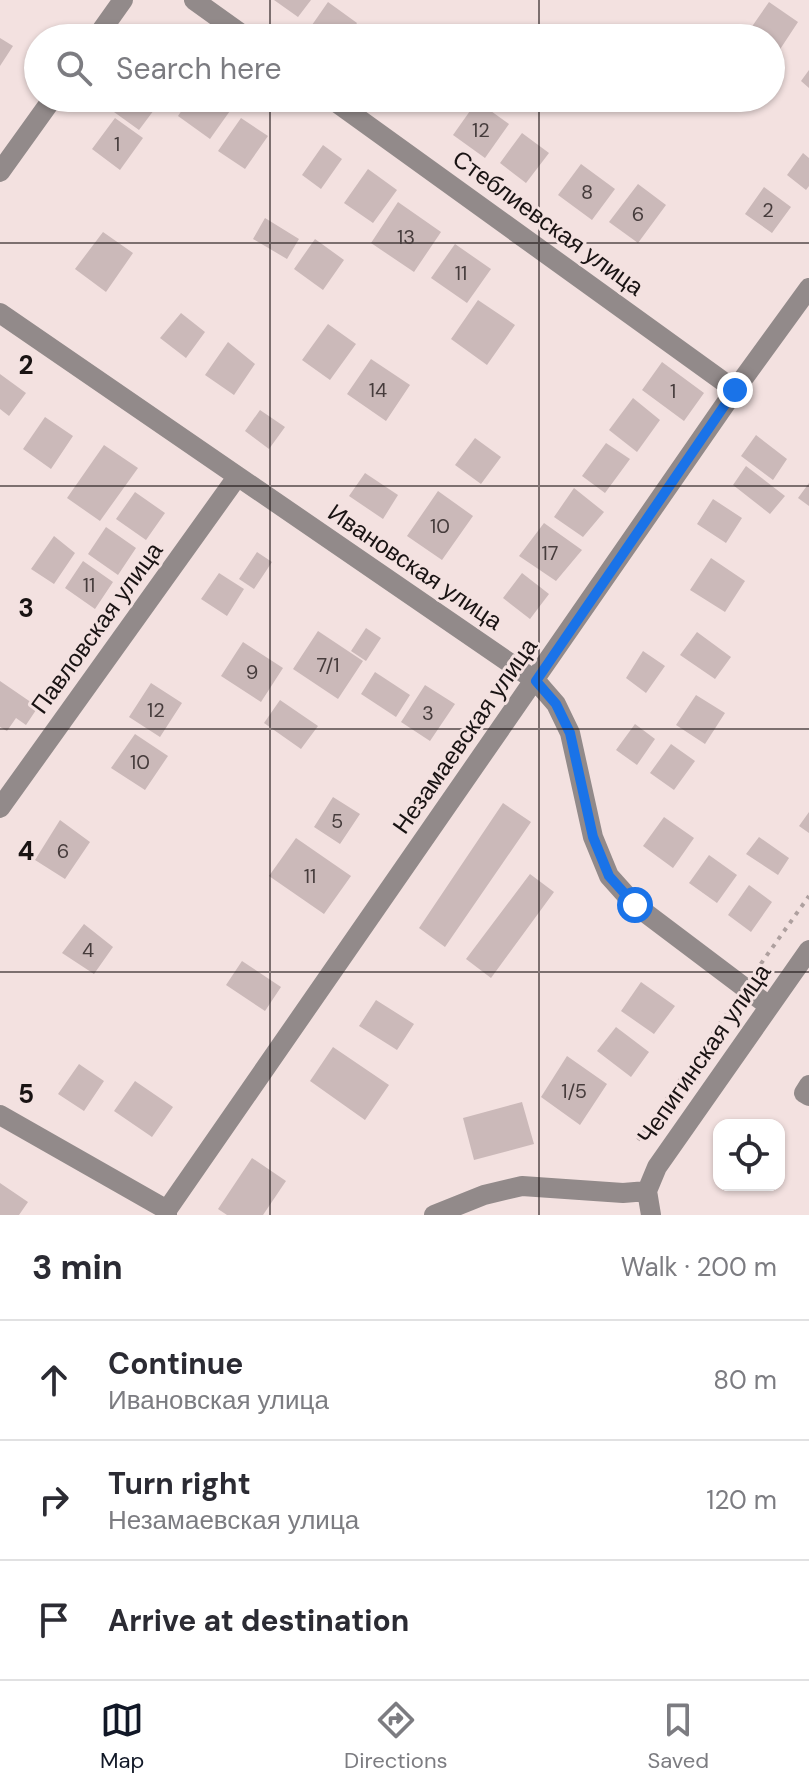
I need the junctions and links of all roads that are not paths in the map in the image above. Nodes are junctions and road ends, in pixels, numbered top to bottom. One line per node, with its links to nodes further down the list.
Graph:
1 (123, 0): 3 (street)
2 (194, 0): 4 (street)
3 (106, 24)
4 (227, 24)
5 (43, 112): 7 (street)
6 (349, 112): 10 (street, Стеблиевская улица)
7 (0, 172)
8 (809, 288): 10 (street, Незамаевская улица)
9 (0, 313): 11 (street, Ивановская улица)
10 (735, 390): 12 (street, Незамаевская улица)
11 (237, 477): 12 (street, Ивановская улица); 13 (street, Павловская улица)
12 (536, 681): 16 (street, Ивановская улица); 19 (street, Незамаевская улица)
13 (8, 781): 14 (street, Павловская улица)
14 (0, 808)
15 (809, 950): 16 (street, Чепигинская улица)
16 (769, 1006): 18 (street, Чепигинская улица)
17 (0, 1115): 19 (street)
18 (647, 1191): 20 (street); 21 (street)
19 (166, 1213)
20 (434, 1215)
21 (651, 1215)

